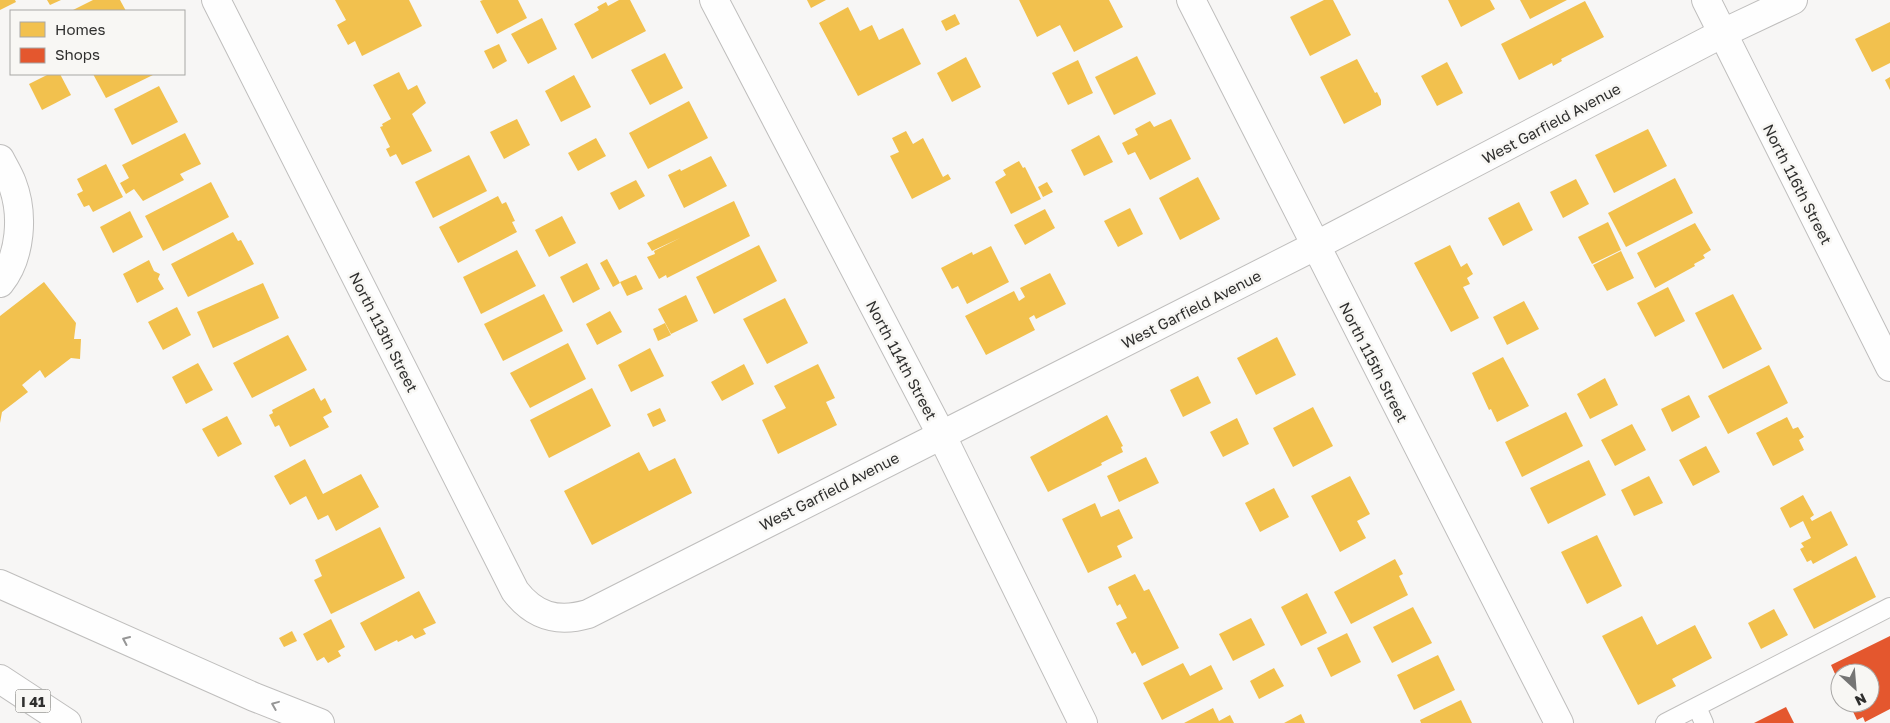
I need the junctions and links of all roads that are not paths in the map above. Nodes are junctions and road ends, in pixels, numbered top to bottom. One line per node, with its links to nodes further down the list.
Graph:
1 (216, 0): 14 (main road, North 113th Street)
2 (714, 0): 11 (main road, North 114th Street)
3 (1191, 0): 8 (main road, North 115th Street)
4 (1706, 0): 6 (main road, North 116th Street)
5 (1792, 0): 6 (main road, West Garfield Avenue)
6 (1723, 33): 8 (main road, West Garfield Avenue); 10 (main road, North 116th Street)
7 (0, 159): 9 (main road)
8 (1316, 246): 11 (main road, West Garfield Avenue); 20 (main road, North 115th Street)
9 (0, 283)
10 (1890, 367)
11 (941, 434): 14 (main road, West Garfield Avenue); 19 (main road, North 114th Street)
12 (0, 584): 18 (main road, one-way to 12)
13 (1890, 607): 16 (lane)
14 (588, 614)
15 (0, 679): 17 (main road, I 41)
16 (1701, 715): 21 (lane)
17 (67, 723)
18 (320, 723)
19 (1083, 723)
20 (1559, 723)
21 (1665, 723)

